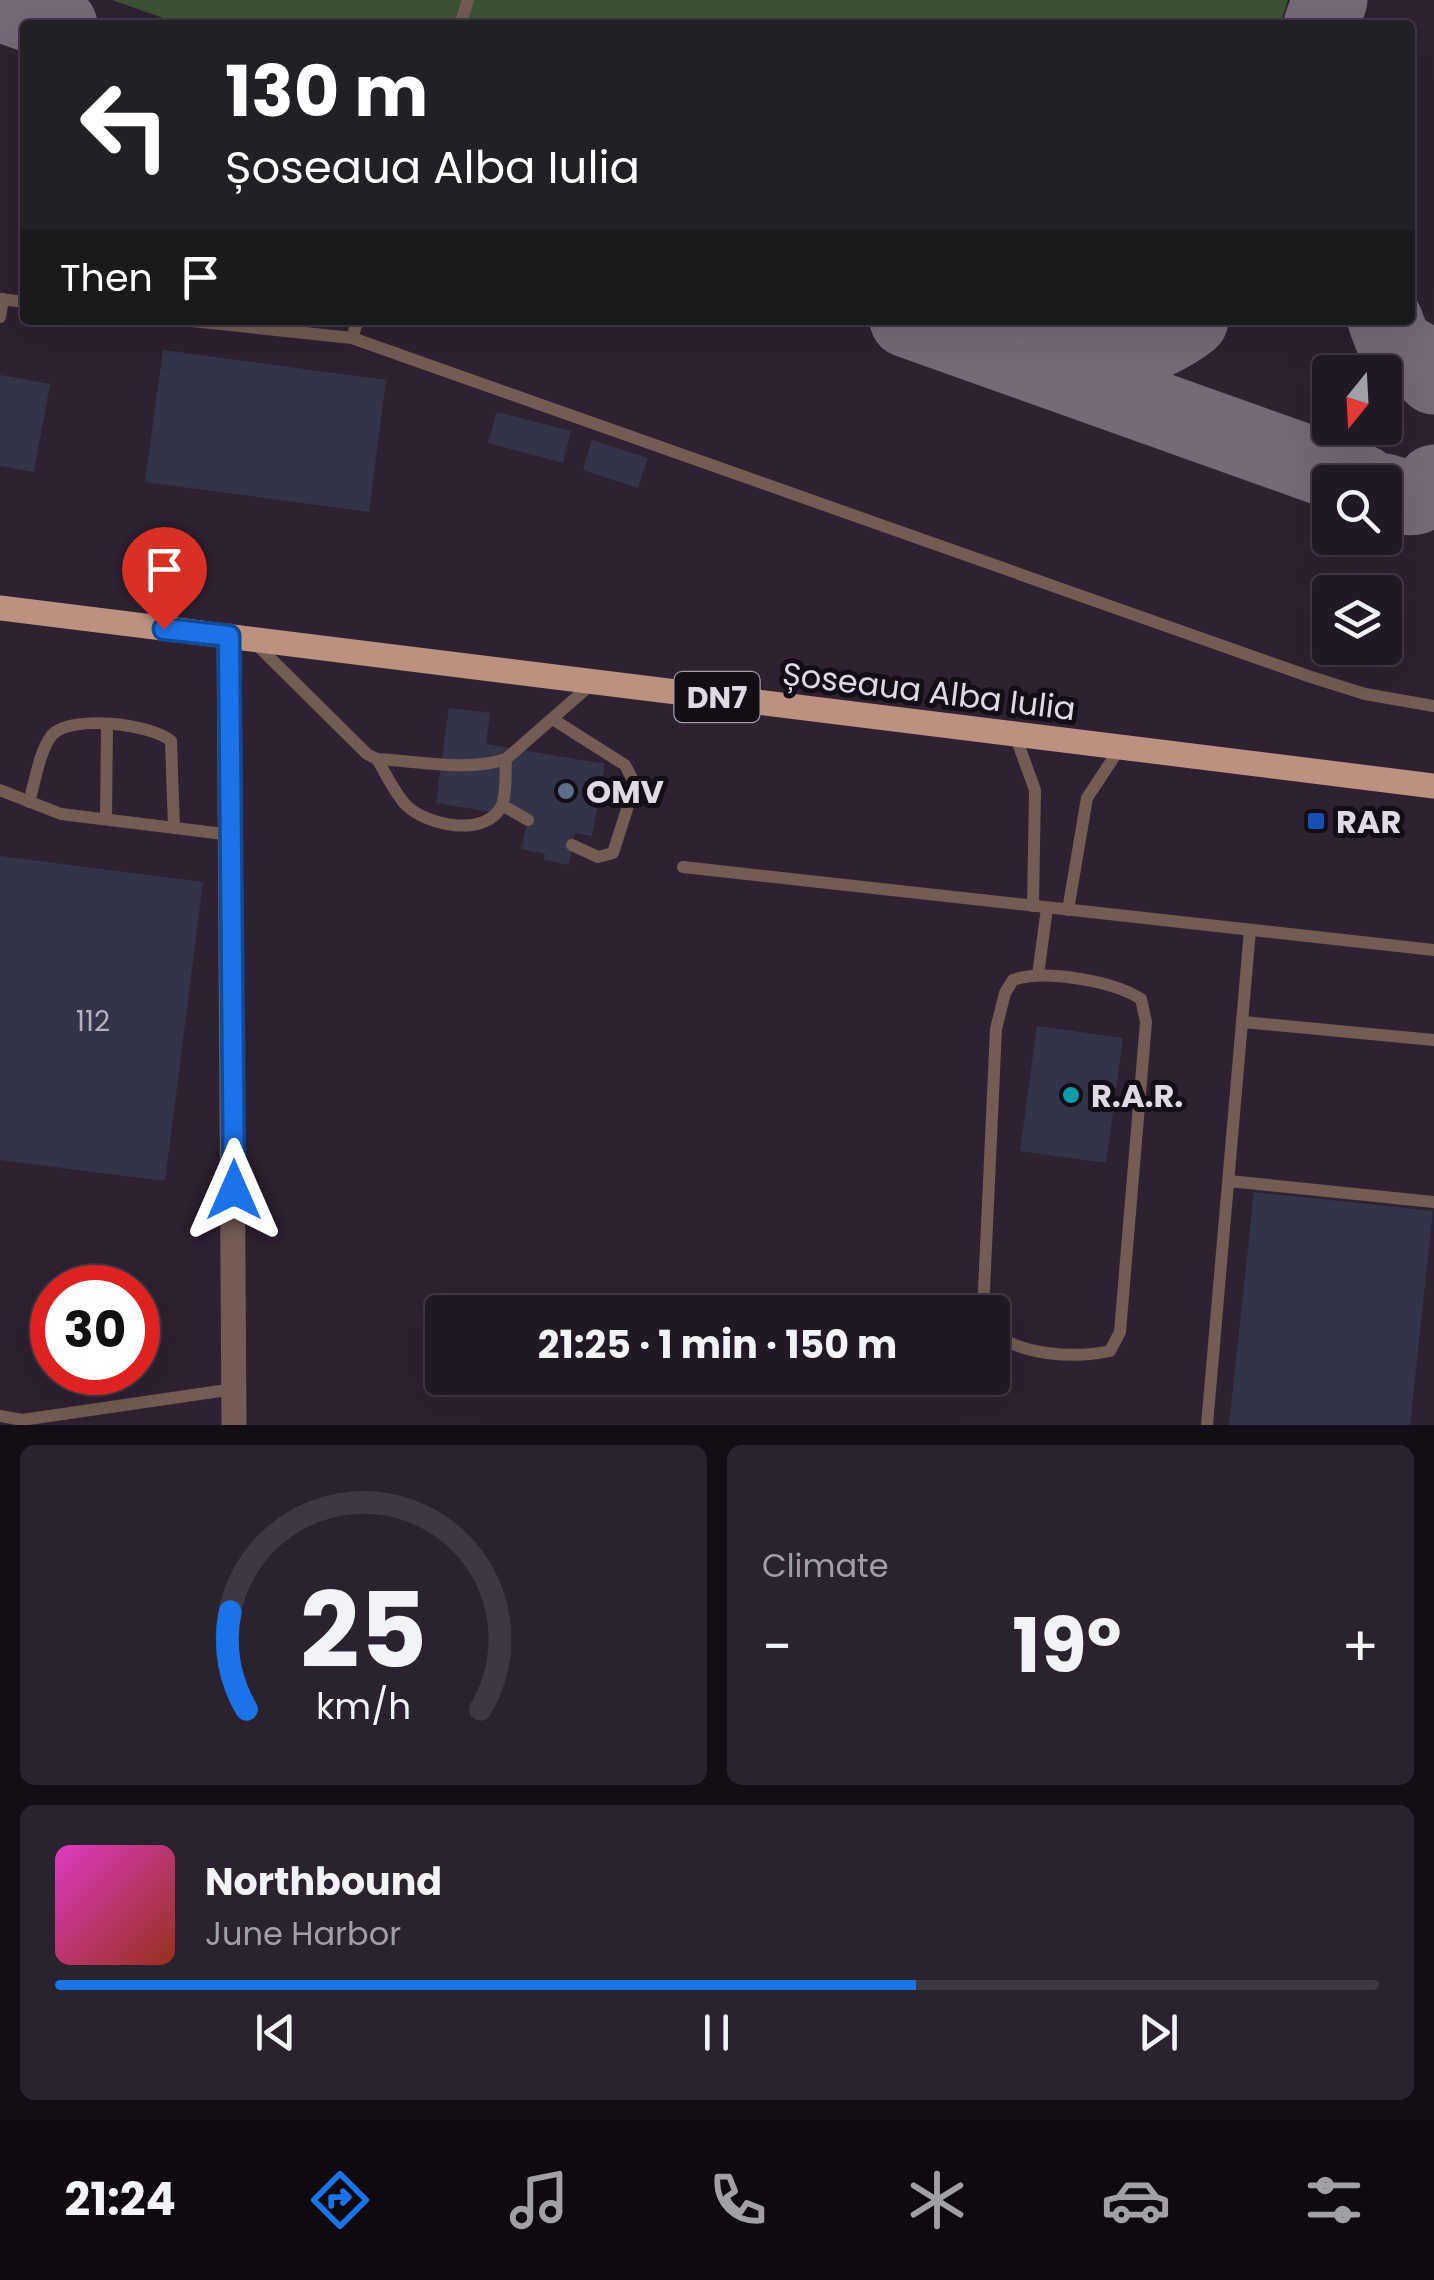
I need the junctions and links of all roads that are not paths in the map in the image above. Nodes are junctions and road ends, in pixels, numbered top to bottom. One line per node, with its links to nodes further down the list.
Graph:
1 (2, 299): 2 (lane)
2 (0, 317)
3 (229, 325): 5 (lane)
4 (356, 325): 5 (lane)
5 (352, 338): 9 (lane)
6 (0, 608): 7 (main road, Șoseaua Alba Iulia / DN7)
7 (240, 638): 8 (main road, Șoseaua Alba Iulia / DN7); 14 (lane); 23 (street)
8 (594, 681): 10 (lane); 12 (main road, Șoseaua Alba Iulia / DN7)
9 (1434, 706)
10 (554, 720): 15 (lane); 24 (lane)
11 (107, 725): 18 (lane); 20 (lane); 22 (lane)
12 (1014, 735): 13 (main road, Șoseaua Alba Iulia / DN7); 26 (lane)
13 (1120, 748): 16 (main road, Șoseaua Alba Iulia / DN7); 27 (lane)
14 (377, 759): 15 (lane); 19 (lane)
15 (506, 760): 19 (lane)
16 (1434, 786)
17 (0, 790): 18 (lane)
18 (29, 802): 20 (lane)
19 (502, 805): 21 (lane)
20 (106, 819): 22 (lane)
21 (528, 820)
22 (174, 828): 23 (lane)
23 (232, 835): 37 (street)
24 (572, 845)
25 (683, 866): 26 (lane)
26 (1040, 907): 27 (lane); 30 (lane)
27 (1068, 910): 28 (lane)
28 (1250, 930): 29 (lane); 31 (lane)
29 (1434, 950)
30 (1038, 975): 35 (lane); 36 (lane)
31 (1243, 1022): 32 (lane); 33 (lane)
32 (1434, 1040)
33 (1229, 1181): 34 (lane); 40 (lane)
34 (1434, 1202)
35 (983, 1295)
36 (1010, 1343)
37 (234, 1388): 38 (lane); 39 (street)
38 (0, 1416)
39 (234, 1425)
40 (1207, 1425)

